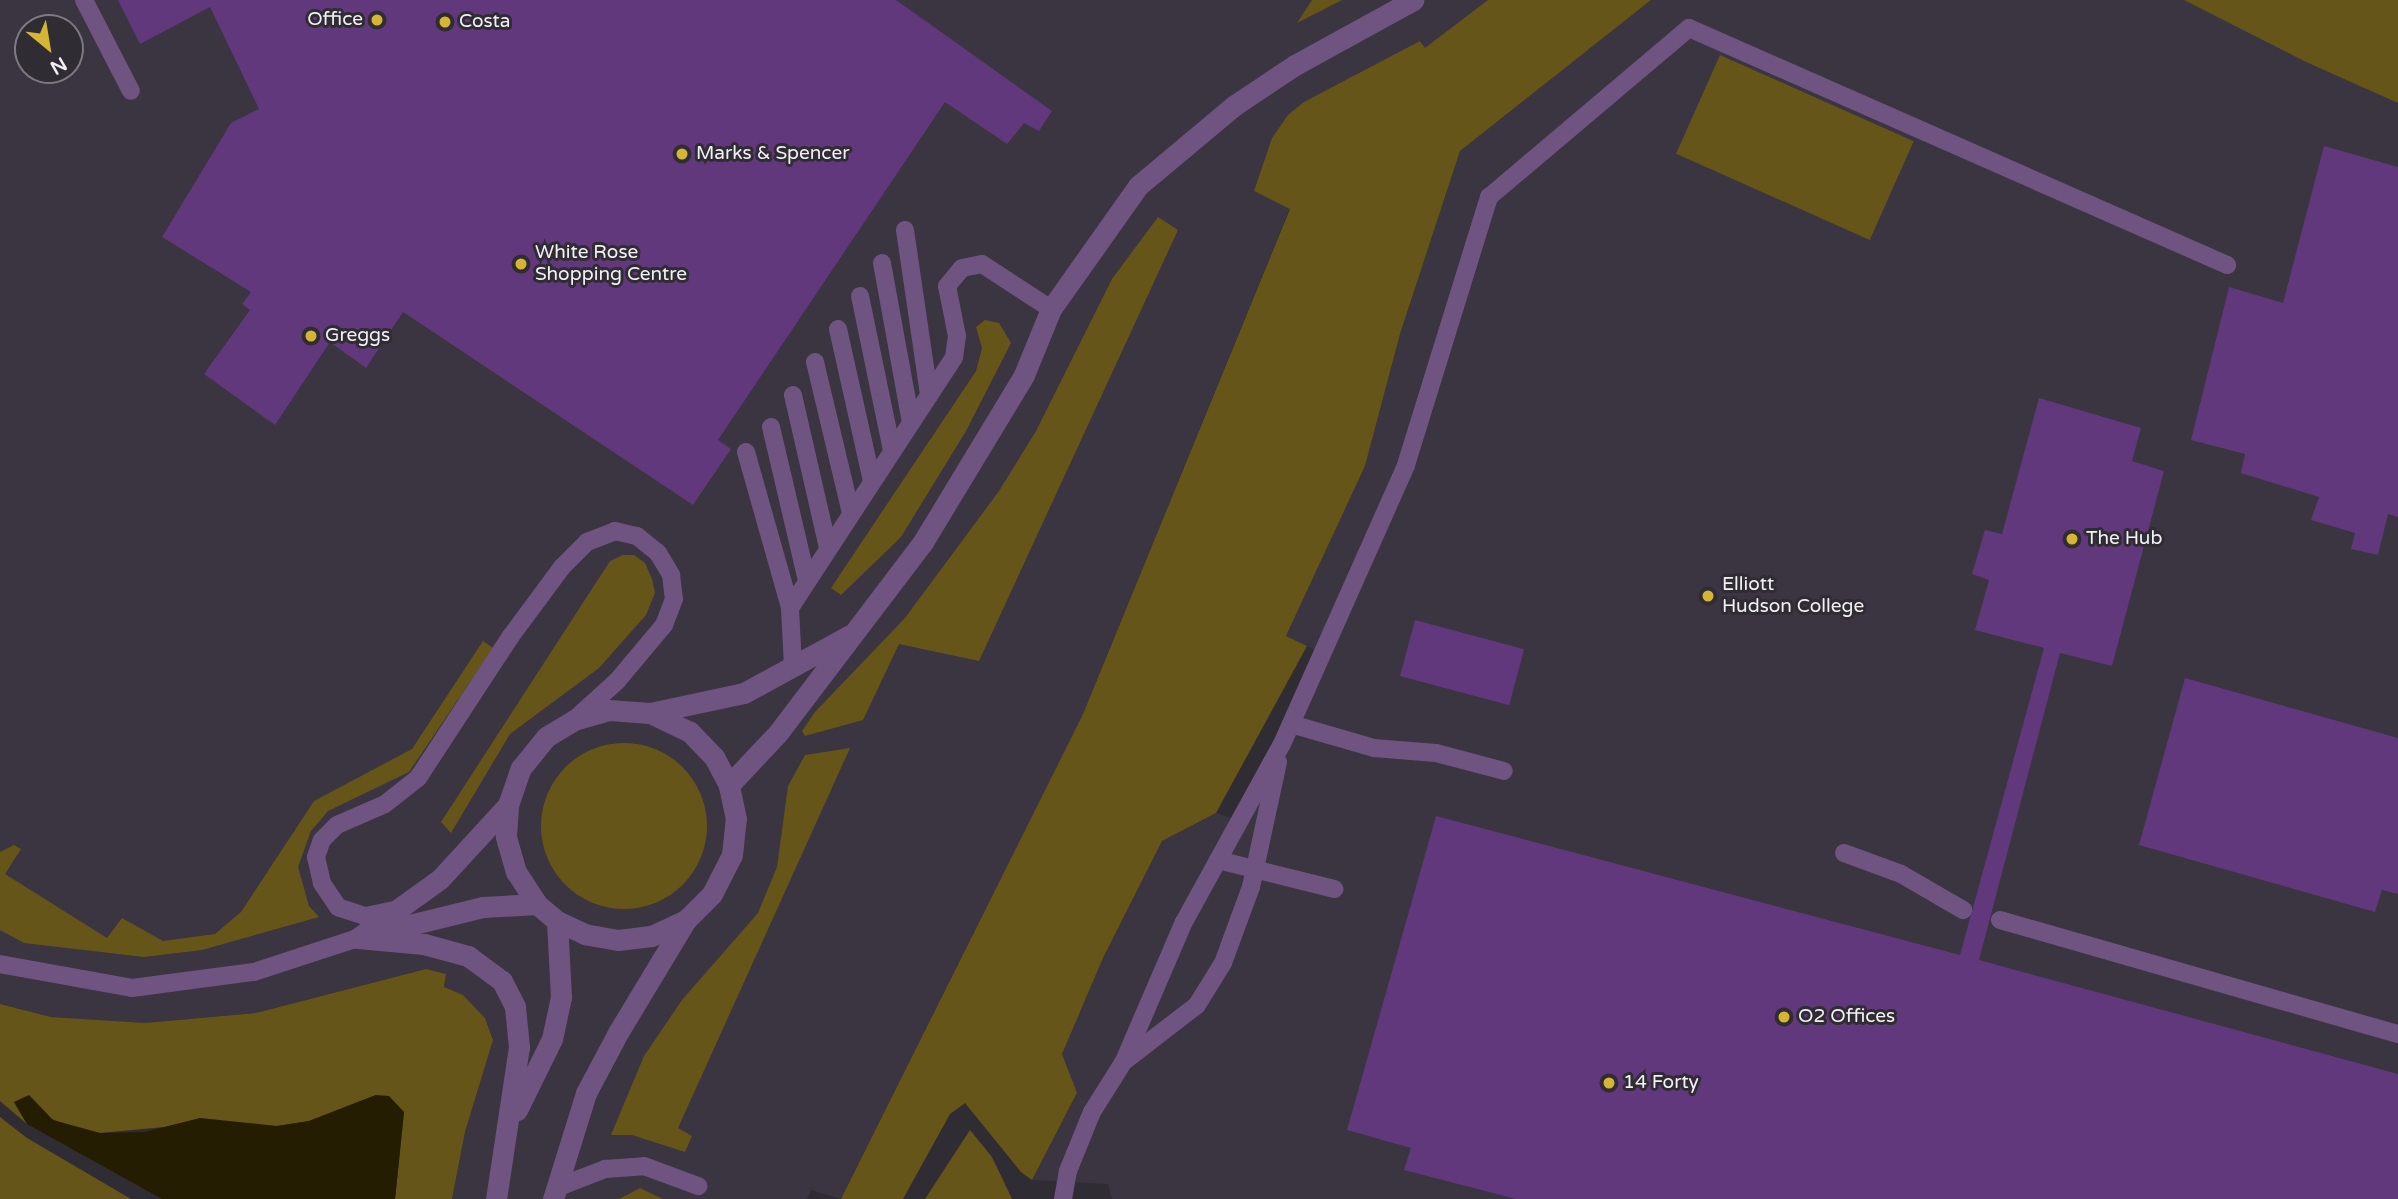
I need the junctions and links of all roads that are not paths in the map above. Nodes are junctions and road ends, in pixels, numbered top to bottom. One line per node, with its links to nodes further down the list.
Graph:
1 (84, 0): 3 (lane)
2 (1413, 0): 8 (street)
3 (131, 91)
4 (905, 230): 11 (lane)
5 (882, 263): 13 (lane)
6 (2227, 265): 26 (lane)
7 (860, 296): 15 (lane)
8 (1051, 309): 11 (lane); 22 (street)
9 (838, 329): 17 (lane)
10 (815, 362): 18 (lane)
11 (929, 394): 13 (lane)
12 (793, 395): 19 (lane)
13 (911, 422): 15 (lane)
14 (771, 427): 20 (lane)
15 (892, 450): 17 (lane)
16 (746, 452): 21 (lane)
17 (872, 481): 18 (lane)
18 (851, 513): 19 (lane)
19 (828, 548): 20 (lane)
20 (807, 580): 21 (lane)
21 (790, 608): 23 (lane)
22 (856, 631): 23 (street); 29 (street)
23 (793, 666): 24 (street)
24 (650, 713): 25 (street); 29 (street)
25 (574, 720): 30 (street); 36 (lane)
26 (1291, 724): 27 (lane); 28 (lane)
27 (1282, 744): 32 (lane); 33 (lane)
28 (1504, 771)
29 (729, 785): 38 (street)
30 (508, 804): 35 (street); 36 (street)
31 (1844, 853): 37 (lane)
32 (1219, 860): 33 (lane); 44 (lane)
33 (1255, 870): 34 (lane); 44 (lane)
34 (1334, 889)
35 (537, 904): 40 (street); 41 (street)
36 (395, 910): 41 (street)
37 (1963, 910)
38 (686, 920): 40 (street); 47 (street)
39 (2000, 920): 43 (lane)
40 (557, 921): 45 (street)
41 (358, 937): 42 (lane); 45 (street)
42 (0, 964)
43 (2398, 1034)
44 (1124, 1061): 49 (lane)
45 (506, 1134): 48 (street)
46 (698, 1186): 47 (lane)
47 (555, 1193)
48 (496, 1199)
49 (1063, 1199)

